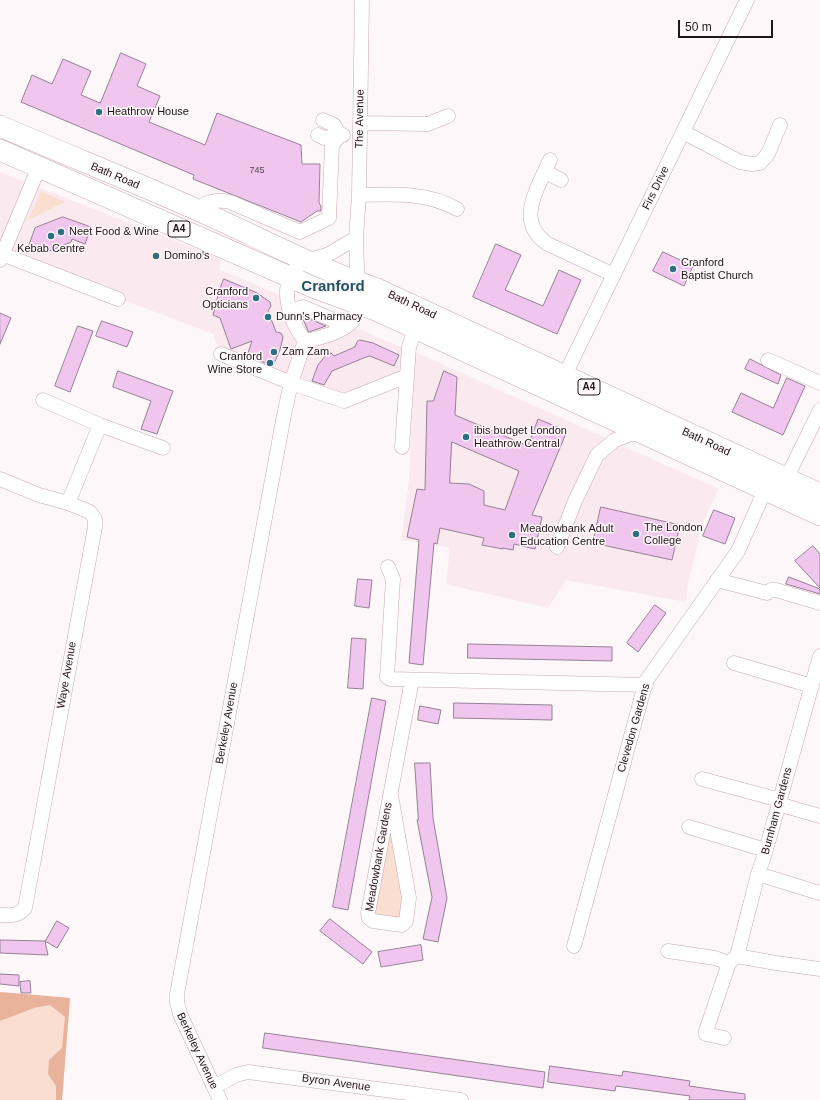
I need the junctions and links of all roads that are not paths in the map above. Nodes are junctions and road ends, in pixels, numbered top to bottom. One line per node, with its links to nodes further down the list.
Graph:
1 (362, 0): 7 (street, The Avenue)
2 (747, 0): 8 (street, Firs Drive)
3 (448, 116): 7 (street)
4 (323, 120): 10 (street)
5 (780, 124): 8 (street)
6 (0, 126): 12 (highway, Bath Road / A4)
7 (360, 130): 10 (street); 15 (street, The Avenue)
8 (683, 132): 21 (street, Firs Drive)
9 (318, 135): 10 (street)
10 (340, 135): 17 (street)
11 (0, 150): 13 (highway, Bath Road / A4)
12 (61, 151): 13 (highway); 17 (highway, Bath Road / A4)
13 (39, 167): 19 (street); 22 (highway, Bath Road / A4)
14 (561, 180): 21 (street)
15 (359, 195): 16 (street); 18 (street, The Avenue)
16 (458, 209)
17 (202, 212): 20 (highway, Bath Road / A4)
18 (356, 238): 20 (street); 23 (street, The Avenue)
19 (1, 257): 24 (street)
20 (306, 261): 22 (street); 23 (highway, Bath Road / A4)
21 (614, 275): 33 (street, Firs Drive)
22 (290, 278): 25 (highway, Bath Road / A4); 26 (street)
23 (357, 282): 25 (street); 33 (highway, Bath Road / A4)
24 (118, 299)
25 (357, 305): 27 (street); 28 (highway, Bath Road / A4)
26 (290, 308): 27 (street); 29 (street)
27 (344, 328): 29 (street)
28 (414, 329): 32 (street); 38 (highway, Bath Road / A4)
29 (305, 341): 34 (street, Berkeley Avenue)
30 (221, 354): 34 (street)
31 (768, 360): 35 (street)
32 (407, 376): 34 (street); 41 (street)
33 (565, 376): 45 (highway, Bath Road / A4)
34 (291, 383): 73 (street, Berkeley Avenue)
35 (820, 383)
36 (43, 400): 39 (street)
37 (820, 410): 45 (street)
38 (616, 422): 40 (highway, Bath Road / A4); 43 (street)
39 (100, 425): 42 (street); 48 (street)
40 (642, 434): 43 (street); 46 (highway, Bath Road / A4)
41 (402, 447)
42 (163, 448)
43 (605, 448): 50 (street)
44 (0, 479): 48 (street, Waye Avenue)
45 (786, 479): 47 (highway, Bath Road / A4)
46 (765, 490): 49 (highway, Bath Road / A4); 52 (street, Clevedon Gardens)
47 (820, 494)
48 (68, 503): 67 (street, Waye Avenue)
49 (820, 515)
50 (557, 547)
51 (388, 567): 56 (street)
52 (717, 580): 53 (street); 57 (street, Clevedon Gardens)
53 (820, 603)
54 (820, 656): 58 (street, Burnham Gardens)
55 (734, 663): 58 (street)
56 (412, 680): 57 (street); 60 (street, Meadowbank Gardens)
57 (646, 684): 68 (street, Clevedon Gardens)
58 (812, 686): 61 (street, Burnham Gardens)
59 (702, 779): 61 (street)
60 (391, 795): 60 (street, Meadowbank Gardens)
61 (779, 802): 62 (street); 64 (street, Burnham Gardens)
62 (820, 816)
63 (689, 827): 64 (street)
64 (766, 850): 65 (street, Burnham Gardens)
65 (758, 874): 66 (street); 70 (street, Burnham Gardens)
66 (820, 894)
67 (0, 915)
68 (574, 946)
69 (668, 951): 70 (street)
70 (733, 959): 71 (street); 72 (street, Burnham Gardens)
71 (820, 969)
72 (724, 1038)
73 (214, 1087): 74 (street, Berkeley Avenue); 75 (street, Byron Avenue)
74 (220, 1100)
75 (461, 1100)

